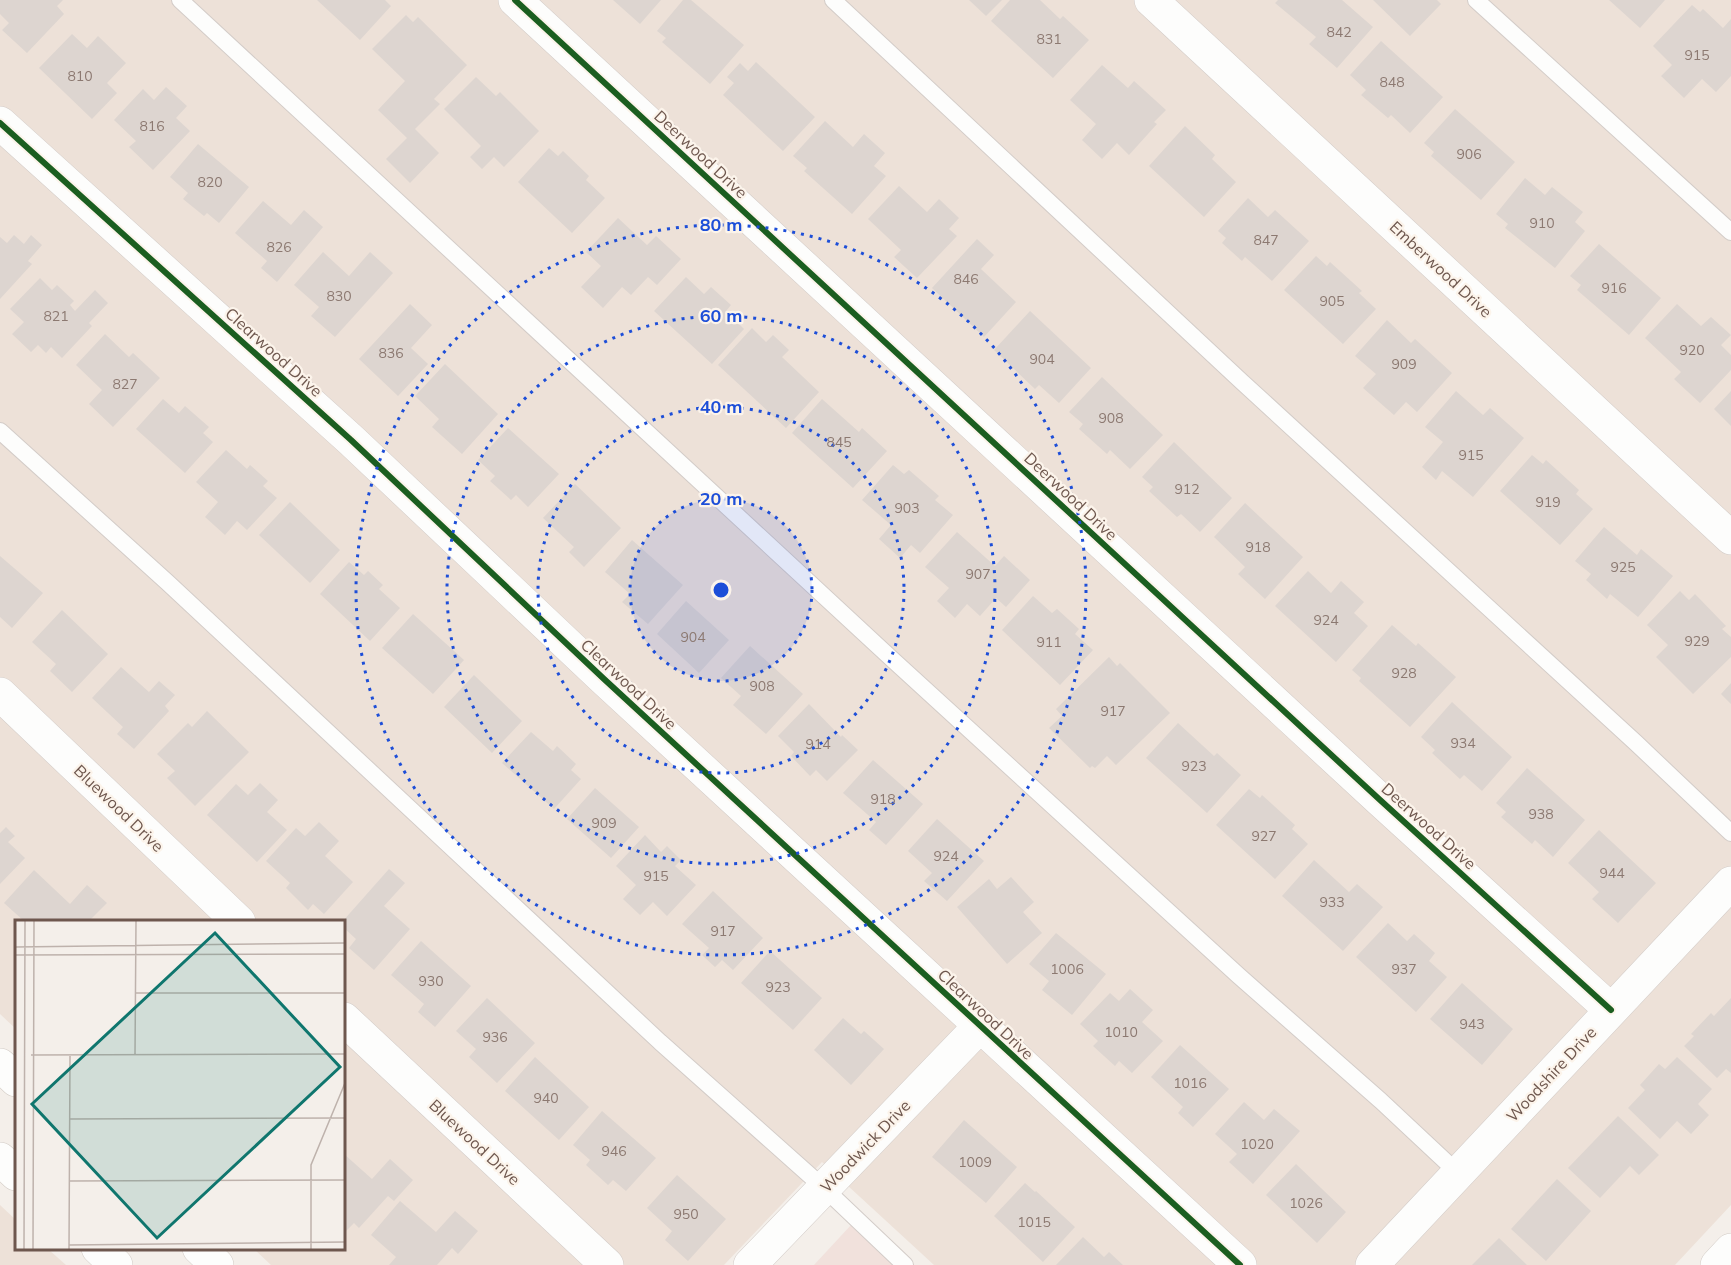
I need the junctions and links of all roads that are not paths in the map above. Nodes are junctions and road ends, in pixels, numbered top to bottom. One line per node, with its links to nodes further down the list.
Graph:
1 (180, 0): 21 (lane)
2 (515, 0): 14 (street, Deerwood Drive)
3 (834, 0): 11 (lane)
4 (1151, 0): 9 (street, Emberwood Drive)
5 (1476, 0): 7 (lane)
6 (0, 123): 16 (street, Clearwood Drive)
7 (1731, 232)
8 (0, 431): 22 (lane)
9 (1731, 538)
10 (0, 694): 13 (street, Bluewood Drive)
11 (1731, 834)
12 (1731, 883): 14 (street, Woodshire Drive)
13 (238, 920)
14 (1611, 1010): 21 (street, Woodshire Drive)
15 (345, 1020): 28 (street, Bluewood Drive)
16 (979, 1027): 22 (street, Woodwick Drive); 31 (street, Clearwood Drive)
17 (0, 1065): 18 (street)
18 (15, 1079)
19 (0, 1159): 20 (street)
20 (15, 1173)
21 (1458, 1173): 32 (street, Woodshire Drive)
22 (824, 1188): 29 (street, Woodwick Drive); 30 (lane)
23 (100, 1250): 26 (street)
24 (201, 1250): 27 (street)
25 (1731, 1250): 33 (street)
26 (116, 1265)
27 (217, 1265)
28 (607, 1265)
29 (750, 1265)
30 (905, 1265)
31 (1239, 1265)
32 (1372, 1265)
33 (1717, 1265)

